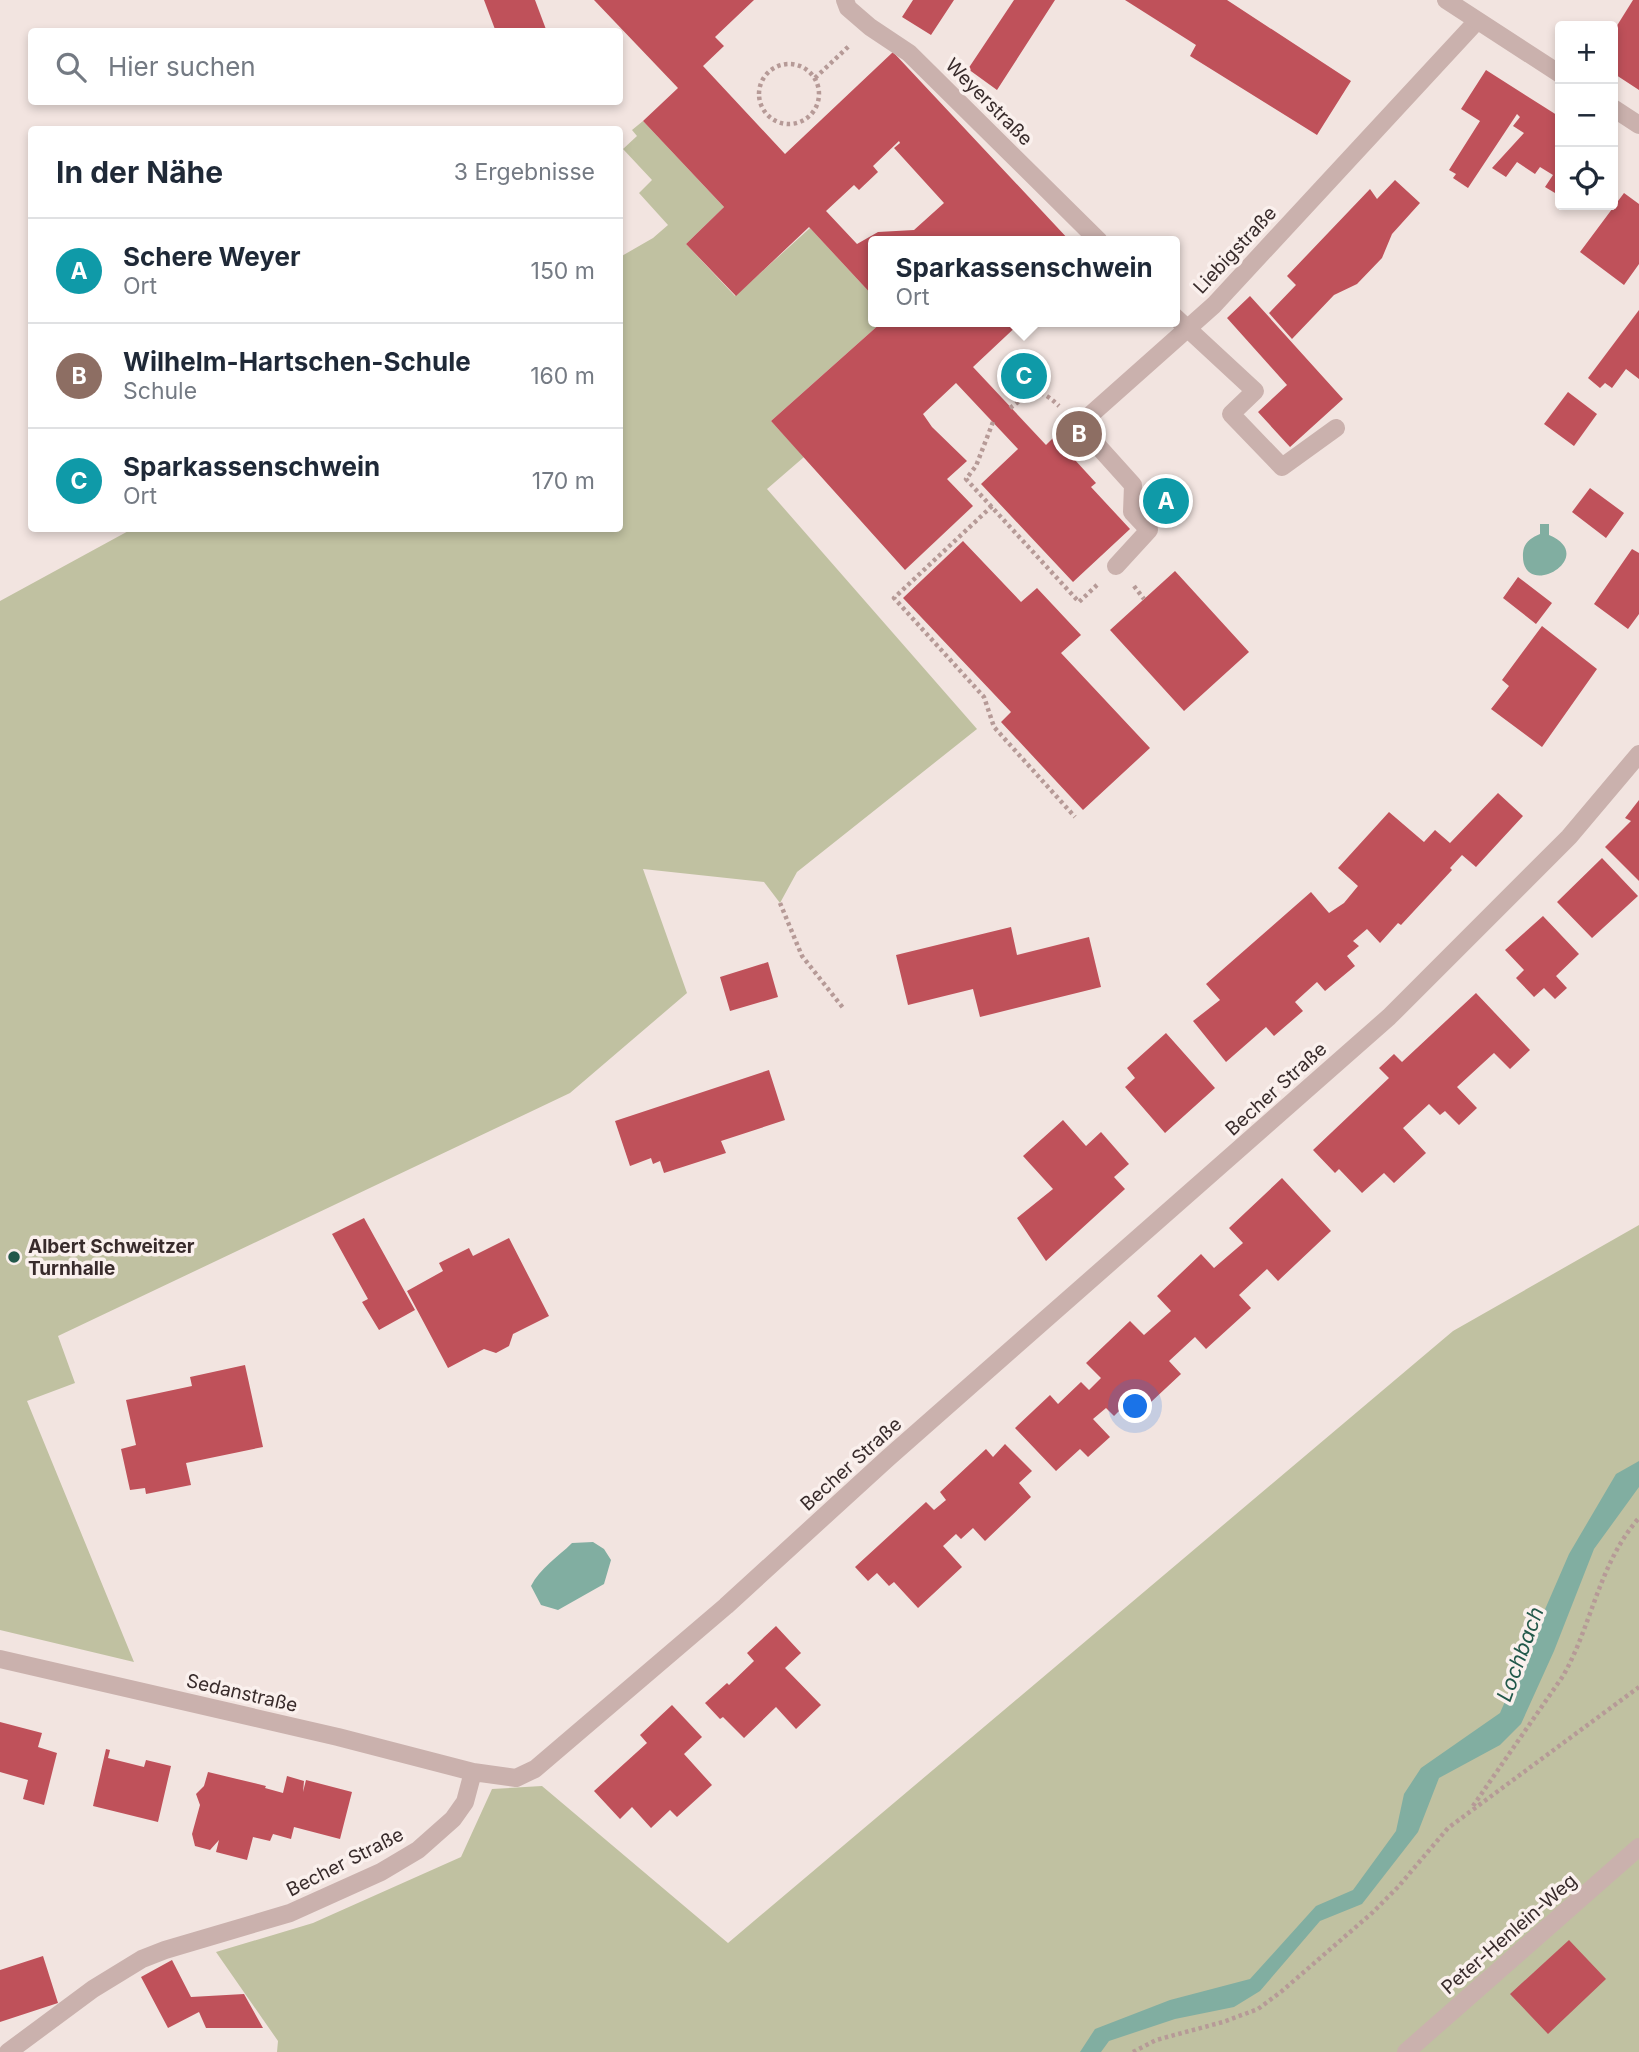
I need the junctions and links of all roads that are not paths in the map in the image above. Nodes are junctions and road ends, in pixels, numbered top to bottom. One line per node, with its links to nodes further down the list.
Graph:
1 (845, 0): 7 (street, Weyerstraße)
2 (1446, 0): 3 (street)
3 (1477, 21): 4 (street); 8 (street, Liebigstraße)
4 (1555, 71)
5 (1618, 111): 6 (street)
6 (1639, 125)
7 (1094, 236)
8 (1181, 323): 10 (street)
9 (1177, 327): 11 (street, Liebigstraße)
10 (1336, 428)
11 (1116, 566)
12 (1639, 754): 14 (street, Becher Straße)
13 (0, 1659): 14 (street, Sedanstraße)
14 (473, 1772): 16 (street, Becher Straße)
15 (1639, 1847): 17 (street, Peter-Henlein-Weg)
16 (8, 2052)
17 (1406, 2052)

